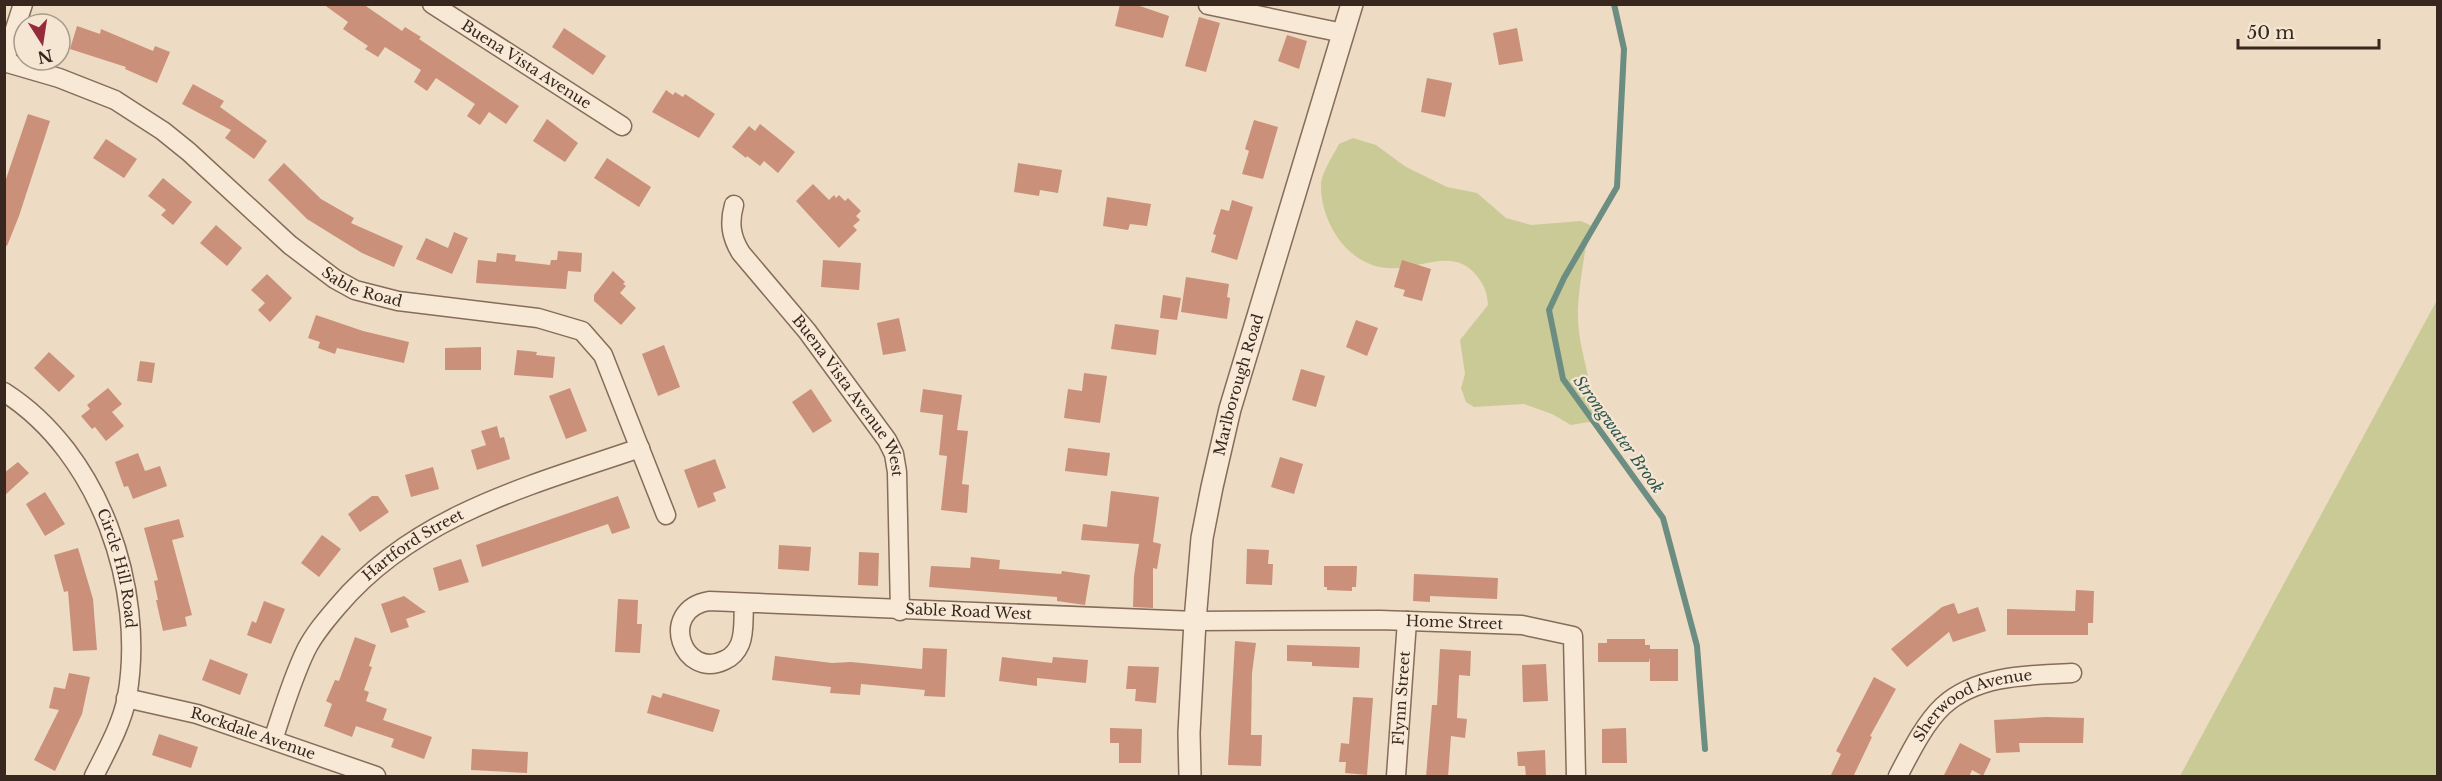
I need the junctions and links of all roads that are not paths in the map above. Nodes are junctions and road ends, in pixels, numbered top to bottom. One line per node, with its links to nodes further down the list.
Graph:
1 (23, 4): 6 (street)
2 (432, 4): 7 (street, Buena Vista Avenue)
3 (1352, 4): 5 (street, Marlborough Road)
4 (1208, 5): 5 (street)
5 (1343, 33): 14 (street, Marlborough Road)
6 (5, 63): 10 (street, Sable Road)
7 (622, 126)
8 (735, 205): 13 (street, Buena Vista Avenue West)
9 (4, 392): 17 (street, Circle Hill Road)
10 (640, 448): 11 (street, Sable Road); 18 (street, Hartford Street)
11 (666, 515)
12 (744, 603): 13 (street, Sable Road West)
13 (900, 610): 14 (street, Sable Road West)
14 (1195, 621): 15 (street, Home Street); 21 (street, Marlborough Road)
15 (1407, 621): 22 (street, Flynn Street); 23 (street, Home Street)
16 (2072, 673): 24 (street, Sherwood Avenue)
17 (126, 699): 18 (street, Rockdale Avenue); 19 (street, Circle Hill Road)
18 (273, 740): 20 (street, Rockdale Avenue)
19 (94, 777)
20 (376, 777)
21 (1190, 777)
22 (1396, 777)
23 (1576, 777)
24 (1898, 777)

